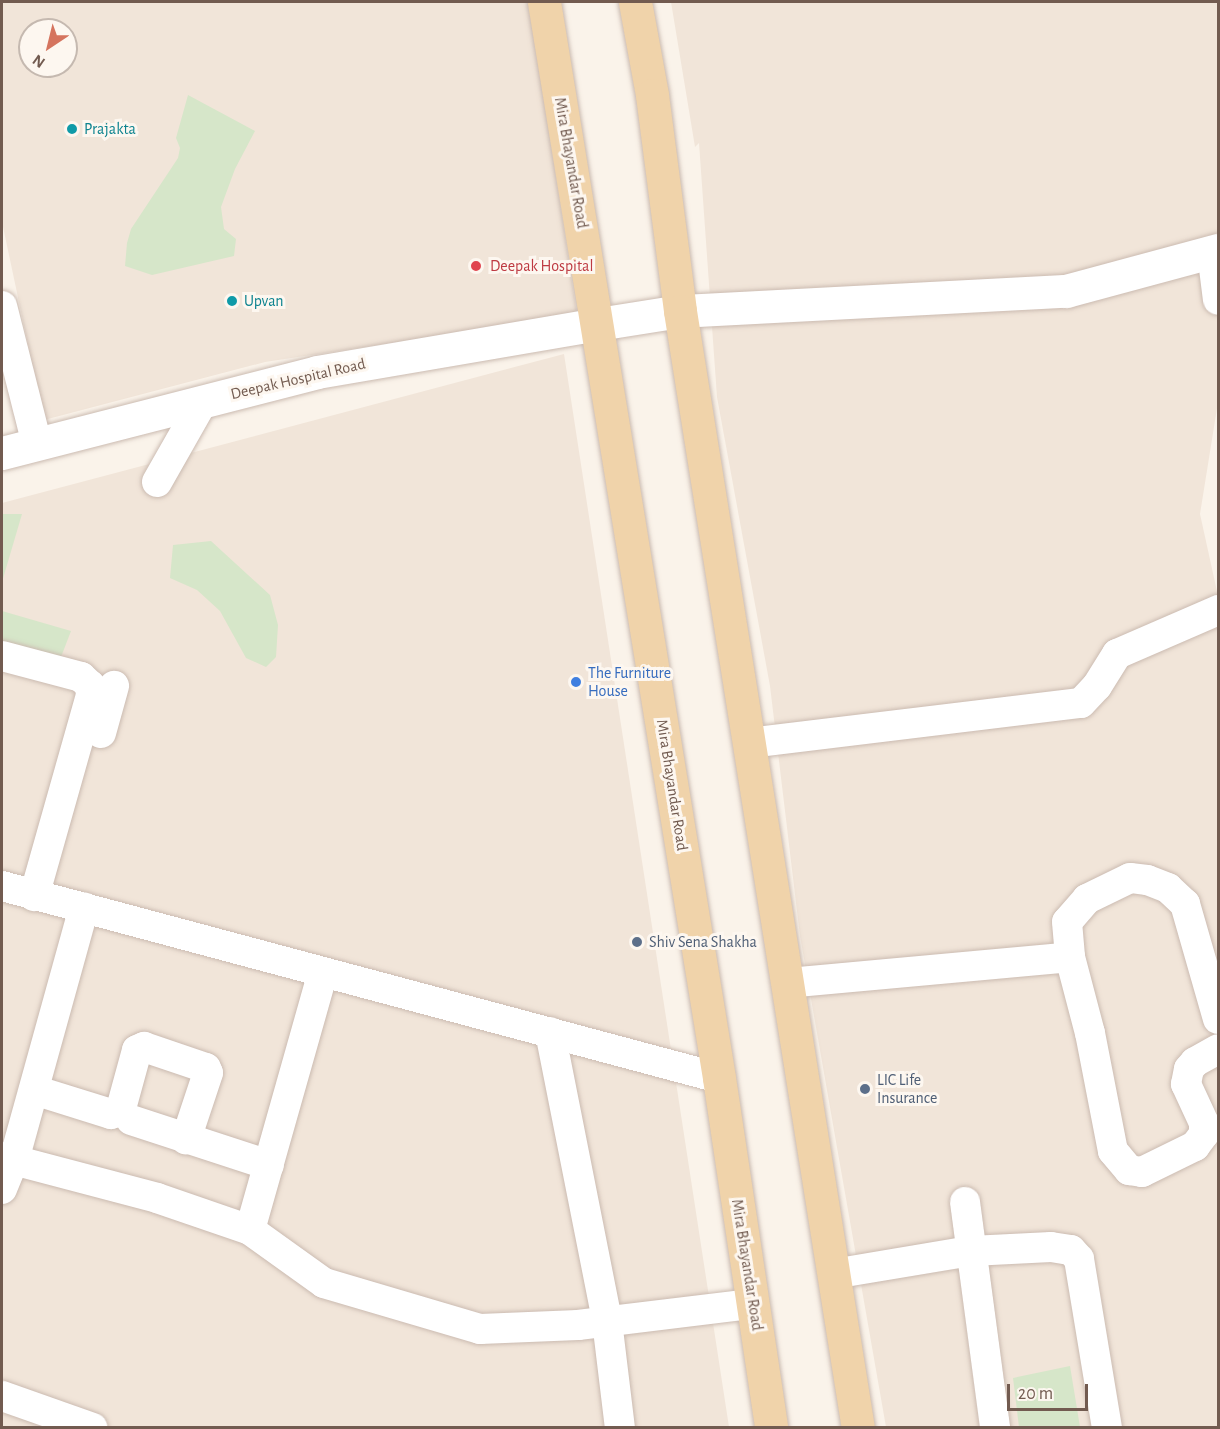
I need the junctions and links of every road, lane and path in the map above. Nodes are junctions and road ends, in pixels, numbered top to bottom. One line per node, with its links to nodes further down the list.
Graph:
1 (544, 2): 7 (main road, Mira Bhayandar Road)
2 (635, 2): 6 (main road)
3 (1215, 251): 4 (street); 6 (street, Deepak Hospital Road)
4 (1218, 300)
5 (2, 306): 9 (street)
6 (680, 311): 7 (street, Deepak Hospital Road); 15 (main road)
7 (598, 324): 8 (street, Deepak Hospital Road); 27 (main road, Mira Bhayandar Road)
8 (203, 401): 9 (street, Deepak Hospital Road); 11 (street)
9 (37, 444): 10 (street, Deepak Hospital Road)
10 (2, 453)
11 (158, 482)
12 (1218, 610): 15 (street)
13 (2, 656): 17 (street)
14 (114, 686): 17 (street)
15 (749, 742): 22 (main road)
16 (2, 886): 17 (street)
17 (44, 898): 18 (street)
18 (84, 908): 21 (street); 28 (street)
19 (1070, 957): 22 (street); 23 (street); 25 (street)
20 (87, 964): 28 (street)
21 (322, 972): 24 (street); 32 (street)
22 (787, 983): 37 (main road)
23 (1218, 1019)
24 (550, 1032): 27 (street); 39 (street)
25 (1218, 1049)
26 (273, 1076): 32 (street)
27 (719, 1078): 38 (main road, Mira Bhayandar Road)
28 (42, 1092): 30 (street); 31 (street)
29 (131, 1120): 30 (street)
30 (186, 1139): 32 (street)
31 (8, 1158): 33 (street); 35 (street)
32 (259, 1162): 35 (street)
33 (2, 1189)
34 (965, 1202): 36 (street)
35 (250, 1230): 39 (street)
36 (971, 1251): 37 (street); 45 (street); 46 (street)
37 (833, 1274): 44 (main road)
38 (752, 1304): 39 (street); 43 (main road, Mira Bhayandar Road)
39 (607, 1321): 42 (street)
40 (2, 1396): 41 (street)
41 (93, 1428)
42 (620, 1428)
43 (771, 1428)
44 (858, 1428)
45 (995, 1428)
46 (1107, 1428)

